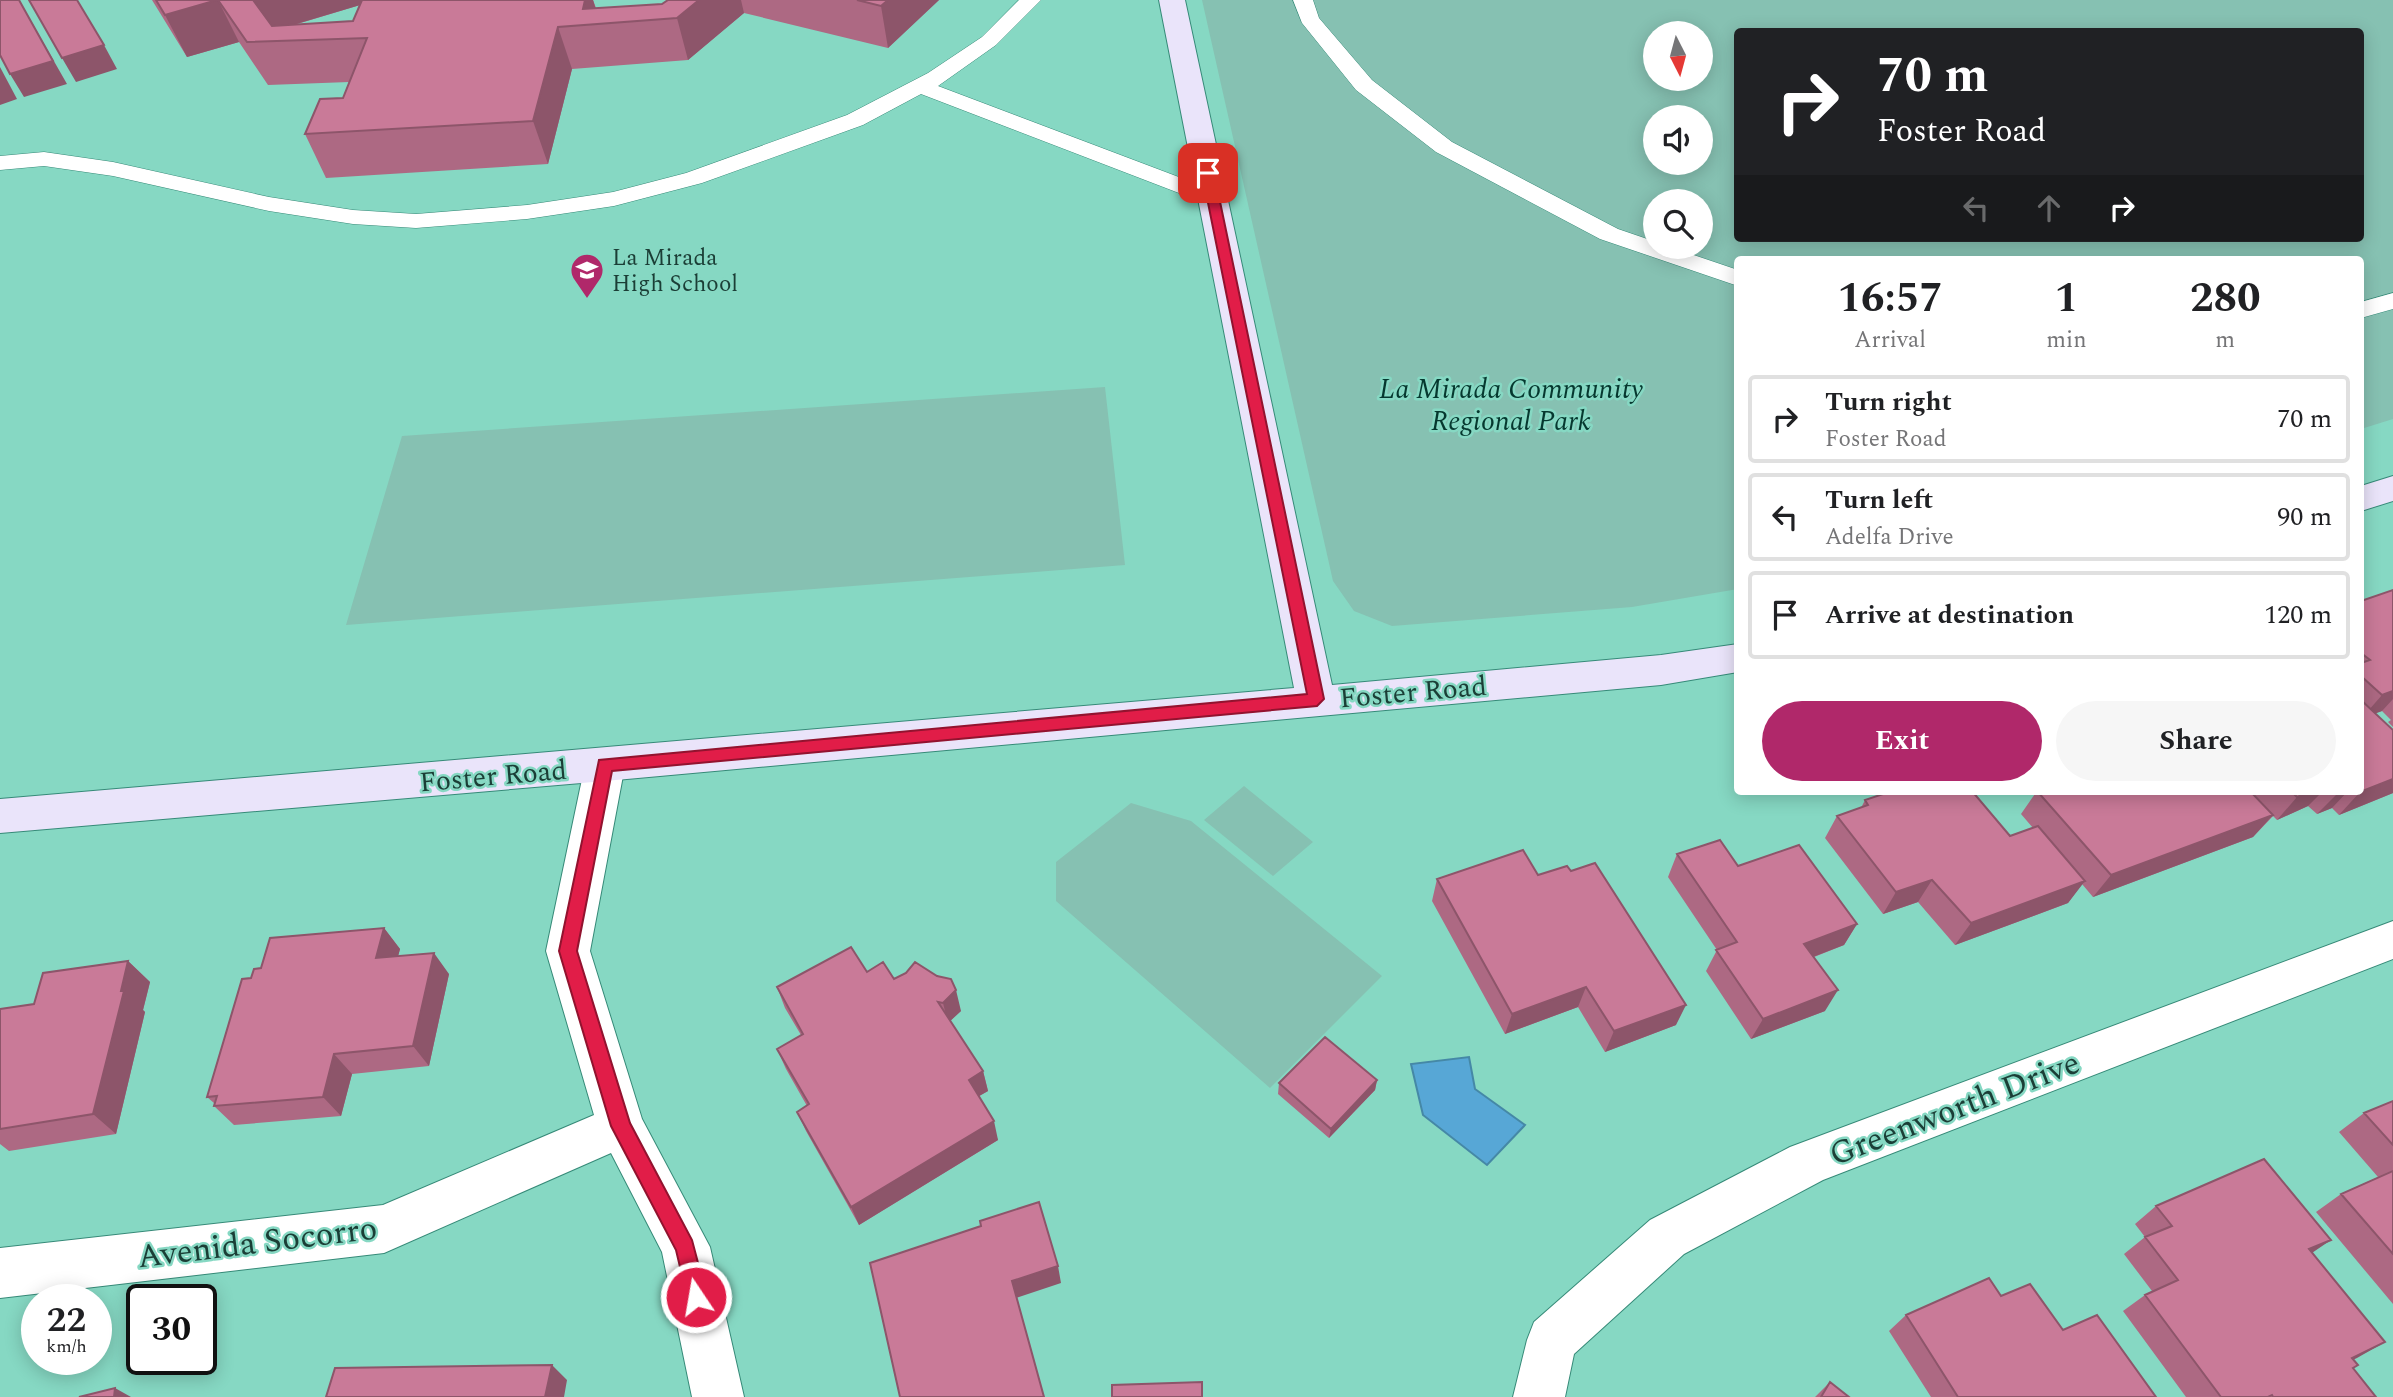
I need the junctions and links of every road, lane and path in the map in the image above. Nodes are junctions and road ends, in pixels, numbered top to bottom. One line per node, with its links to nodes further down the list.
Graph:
1 (1031, 0): 4 (lane)
2 (1172, 0): 6 (street)
3 (1303, 0): 7 (lane)
4 (922, 87): 5 (lane); 6 (lane)
5 (0, 163)
6 (1213, 198): 13 (street)
7 (1734, 277)
8 (2393, 301): 9 (lane)
9 (2364, 309)
10 (2393, 488): 11 (street)
11 (2364, 498)
12 (1734, 659): 13 (street, Foster Road)
13 (1317, 699): 14 (street, Foster Road)
14 (605, 765): 15 (street, Foster Road); 17 (street)
15 (0, 816)
16 (2393, 940): 20 (street, Greenworth Drive)
17 (621, 1126): 18 (street, Avenida Socorro); 19 (street)
18 (0, 1273)
19 (718, 1397)
20 (1539, 1397)

